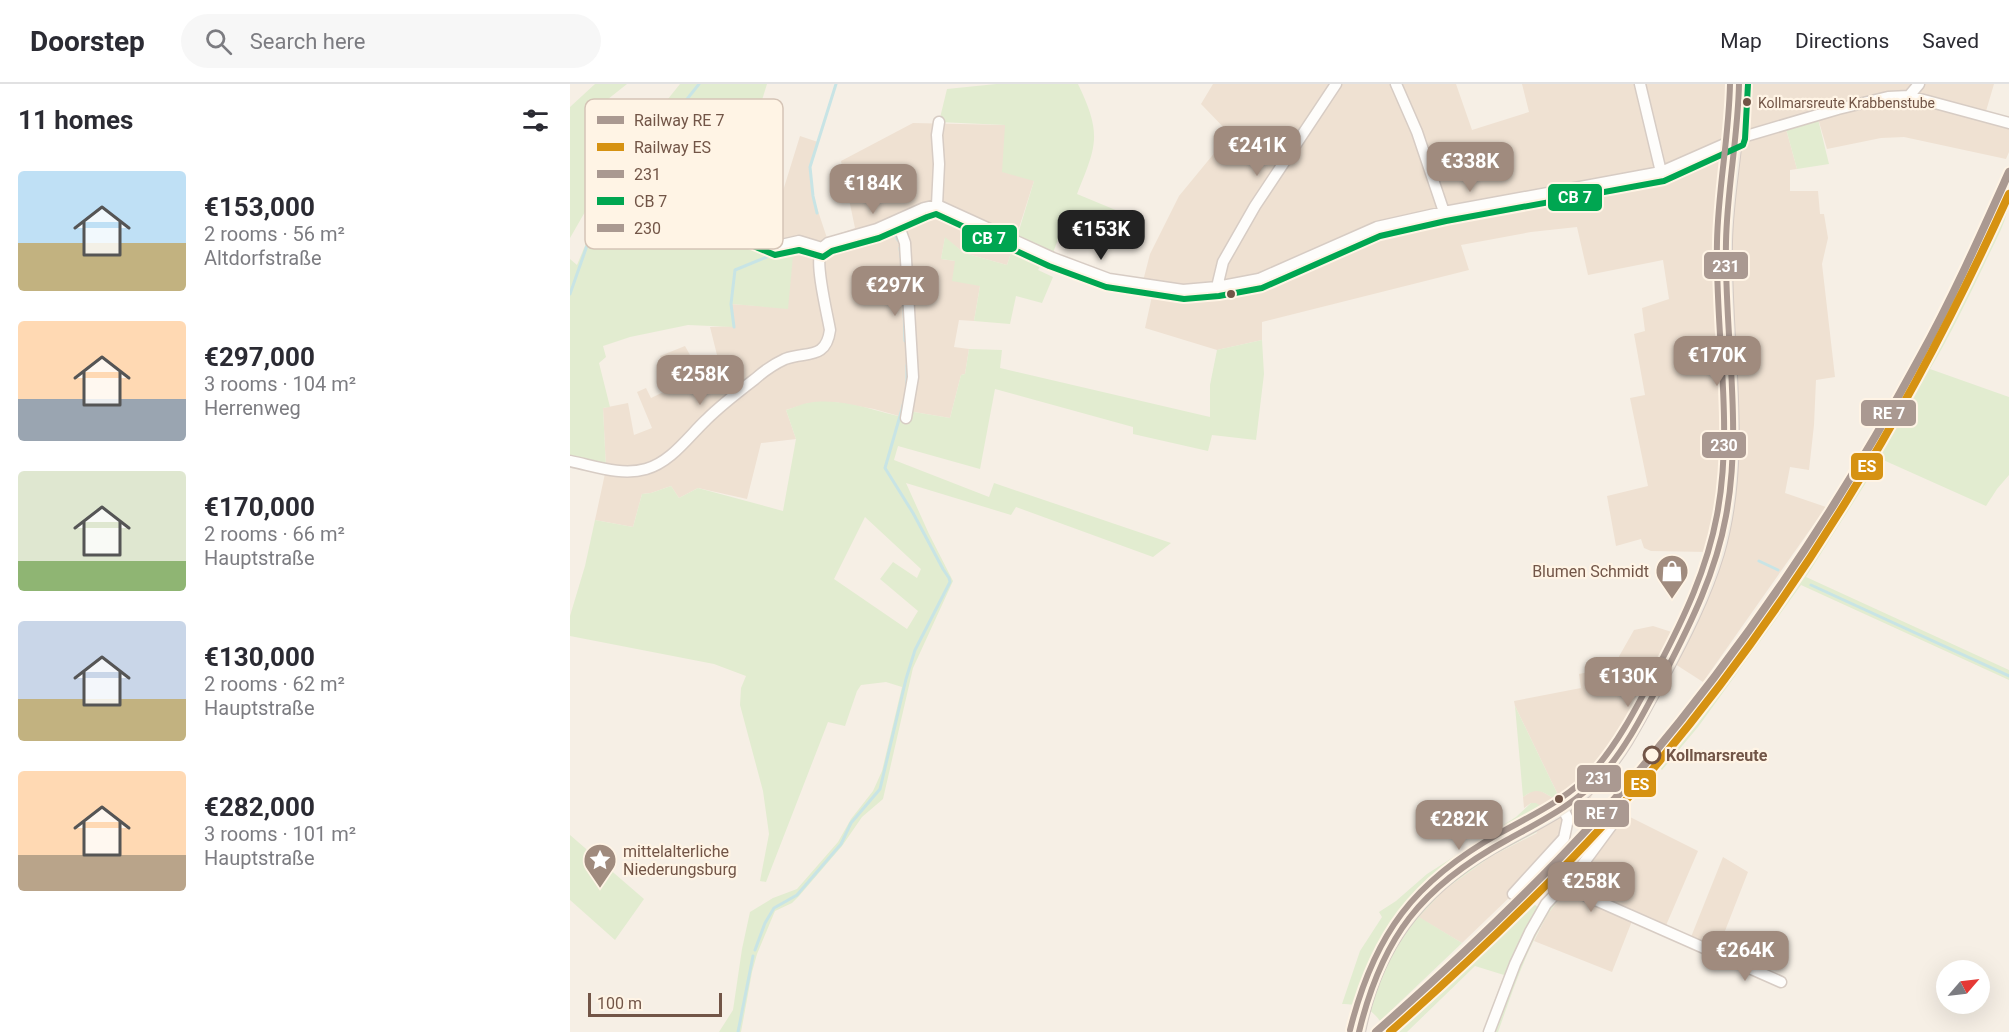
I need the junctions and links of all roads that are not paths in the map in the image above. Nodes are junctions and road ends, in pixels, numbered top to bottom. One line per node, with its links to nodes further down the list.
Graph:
1 (1335, 84): 16 (street)
2 (1396, 84): 12 (street)
3 (1640, 84): 10 (street)
4 (1739, 84): 9 (main road)
5 (1919, 84): 6 (street)
6 (1909, 96): 8 (street); 9 (street)
7 (939, 122): 11 (street)
8 (2009, 123)
9 (1736, 139): 10 (street); 19 (main road)
10 (1661, 172): 12 (street)
11 (937, 205): 13 (street); 16 (street)
12 (1444, 212): 16 (street)
13 (897, 221): 15 (street); 17 (street)
14 (783, 245): 15 (street)
15 (822, 248): 18 (street)
16 (1216, 288)
17 (906, 418)
18 (570, 461)
19 (1563, 809): 22 (street); 24 (main road)
20 (1611, 826): 21 (street)
21 (1566, 884): 23 (street); 25 (street)
22 (1513, 894)
23 (1781, 982)
24 (1359, 1032)
25 (1489, 1032)

